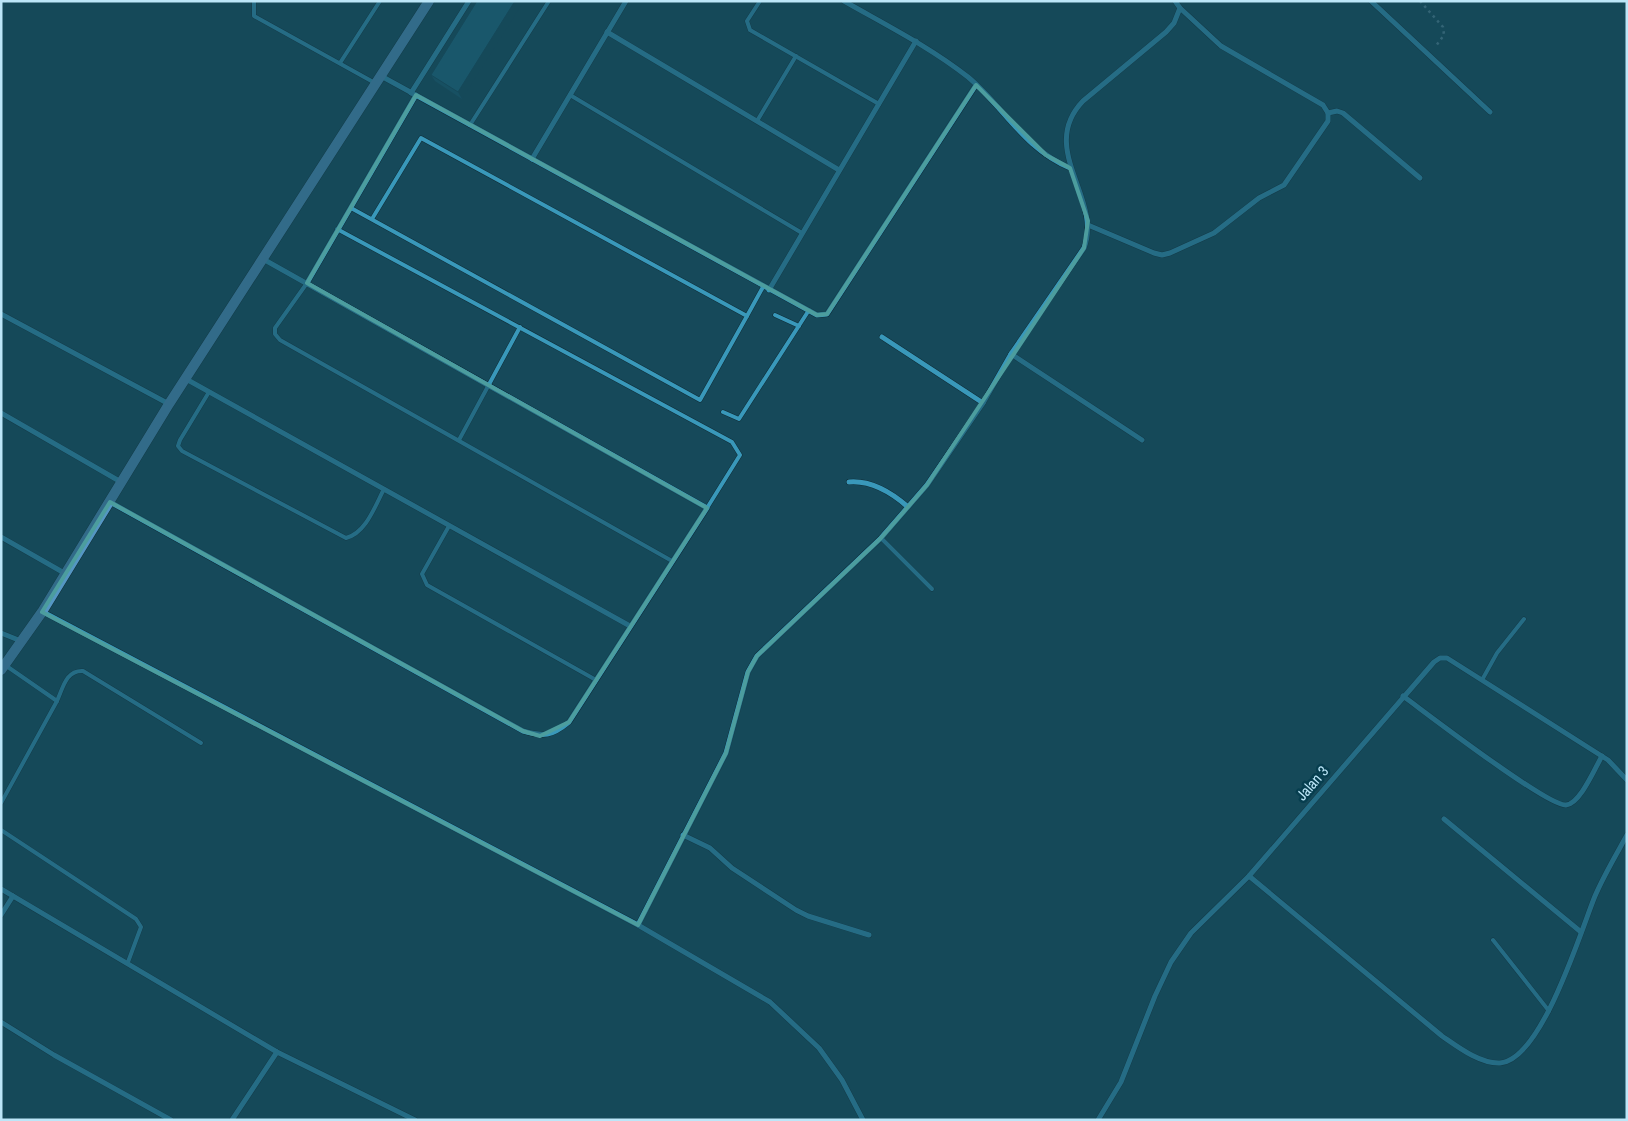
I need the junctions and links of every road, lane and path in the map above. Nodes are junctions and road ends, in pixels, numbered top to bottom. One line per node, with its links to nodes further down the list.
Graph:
1 (254, 1): 17 (lane)
2 (380, 1): 17 (lane)
3 (429, 1): 18 (main road)
4 (469, 1): 20 (street)
5 (549, 1): 26 (lane)
6 (626, 1): 13 (street)
7 (760, 1): 15 (lane)
8 (844, 1): 14 (street)
9 (1175, 1): 12 (street)
10 (1371, 1): 16 (street)
11 (1420, 1): 16 (path)
12 (1180, 8): 24 (street); 28 (street)
13 (607, 32): 21 (street); 25 (street)
14 (916, 41): 19 (street); 22 (street)
15 (796, 56): 22 (lane); 25 (lane)
16 (1428, 56): 23 (street)
17 (340, 63): 18 (lane)
18 (378, 80): 20 (street); 36 (main road)
19 (976, 85): 28 (street); 40 (street)
20 (414, 94): 26 (street); 31 (street)
21 (570, 96): 27 (street); 35 (lane)
22 (878, 104): 29 (street)
23 (1490, 112)
24 (1328, 113): 30 (street); 33 (street)
25 (757, 122): 29 (street)
26 (470, 125): 27 (street)
27 (532, 159): 38 (street)
28 (1070, 168): 33 (street)
29 (839, 170): 35 (street)
30 (1420, 178)
31 (351, 208): 32 (lane); 34 (street)
32 (372, 219): 43 (lane); 43 (lane)
33 (1088, 225): 47 (street)
34 (337, 229): 37 (street); 45 (lane)
35 (802, 233): 39 (street)
36 (264, 259): 37 (street); 48 (main road)
37 (307, 283): 49 (street); 55 (lane)
38 (763, 287): 39 (street); 43 (lane)
39 (769, 290): 40 (street)
40 (808, 310): 44 (lane)
41 (1, 314): 52 (street)
42 (775, 315): 44 (lane)
43 (746, 316)
44 (799, 326): 53 (lane)
45 (520, 327): 49 (lane); 62 (lane)
46 (882, 338): 51 (street)
47 (1011, 354): 51 (street); 56 (street)
48 (185, 378): 50 (street); 52 (main road)
49 (488, 385): 55 (lane); 62 (street)
50 (209, 392): 59 (street); 59 (lane)
51 (983, 403): 61 (street)
52 (169, 404): 57 (main road)
53 (723, 412)
54 (1, 413): 57 (street)
55 (459, 440): 66 (lane)
56 (1142, 440)
57 (122, 482): 60 (main road)
58 (849, 482): 61 (street)
59 (384, 489): 63 (street)
60 (110, 502): 67 (main road); 75 (street)
61 (908, 507): 65 (street)
62 (707, 508): 66 (street)
63 (449, 526): 71 (street); 75 (lane)
64 (1, 537): 67 (street)
65 (881, 538): 68 (lane); 85 (street)
66 (672, 561): 71 (street)
67 (66, 574): 69 (main road)
68 (932, 589)
69 (42, 612): 73 (main road); 91 (street)
70 (1524, 619): 76 (lane)
71 (630, 626): 75 (street)
72 (1, 633): 73 (street)
73 (22, 641): 74 (main road)
74 (3, 667): 78 (lane)
75 (596, 680)
76 (1482, 680): 77 (street, Jalan 3); 80 (street, Jalan 3)
77 (1403, 696): 80 (street); 87 (street, Jalan 3)
78 (57, 701): 79 (lane); 82 (lane)
79 (201, 743)
80 (1602, 756): 81 (street, Jalan 3)
81 (1627, 780)
82 (1, 803)
83 (1444, 819): 92 (street)
84 (1, 830): 95 (lane)
85 (683, 835): 91 (street); 93 (street)
86 (1627, 835): 92 (street)
87 (1249, 876): 96 (street); 103 (street, Jalan 3)
88 (1, 889): 89 (street)
89 (13, 896): 90 (street); 95 (street)
90 (1, 915)
91 (638, 926): 102 (street)
92 (1581, 932): 96 (street)
93 (869, 934)
94 (1493, 940): 96 (lane)
95 (128, 962): 98 (street)
96 (1549, 1012)
97 (1, 1022): 99 (street)
98 (277, 1052): 100 (street); 101 (street)
99 (171, 1120)
100 (232, 1120)
101 (415, 1120)
102 (862, 1120)
103 (1098, 1120)

